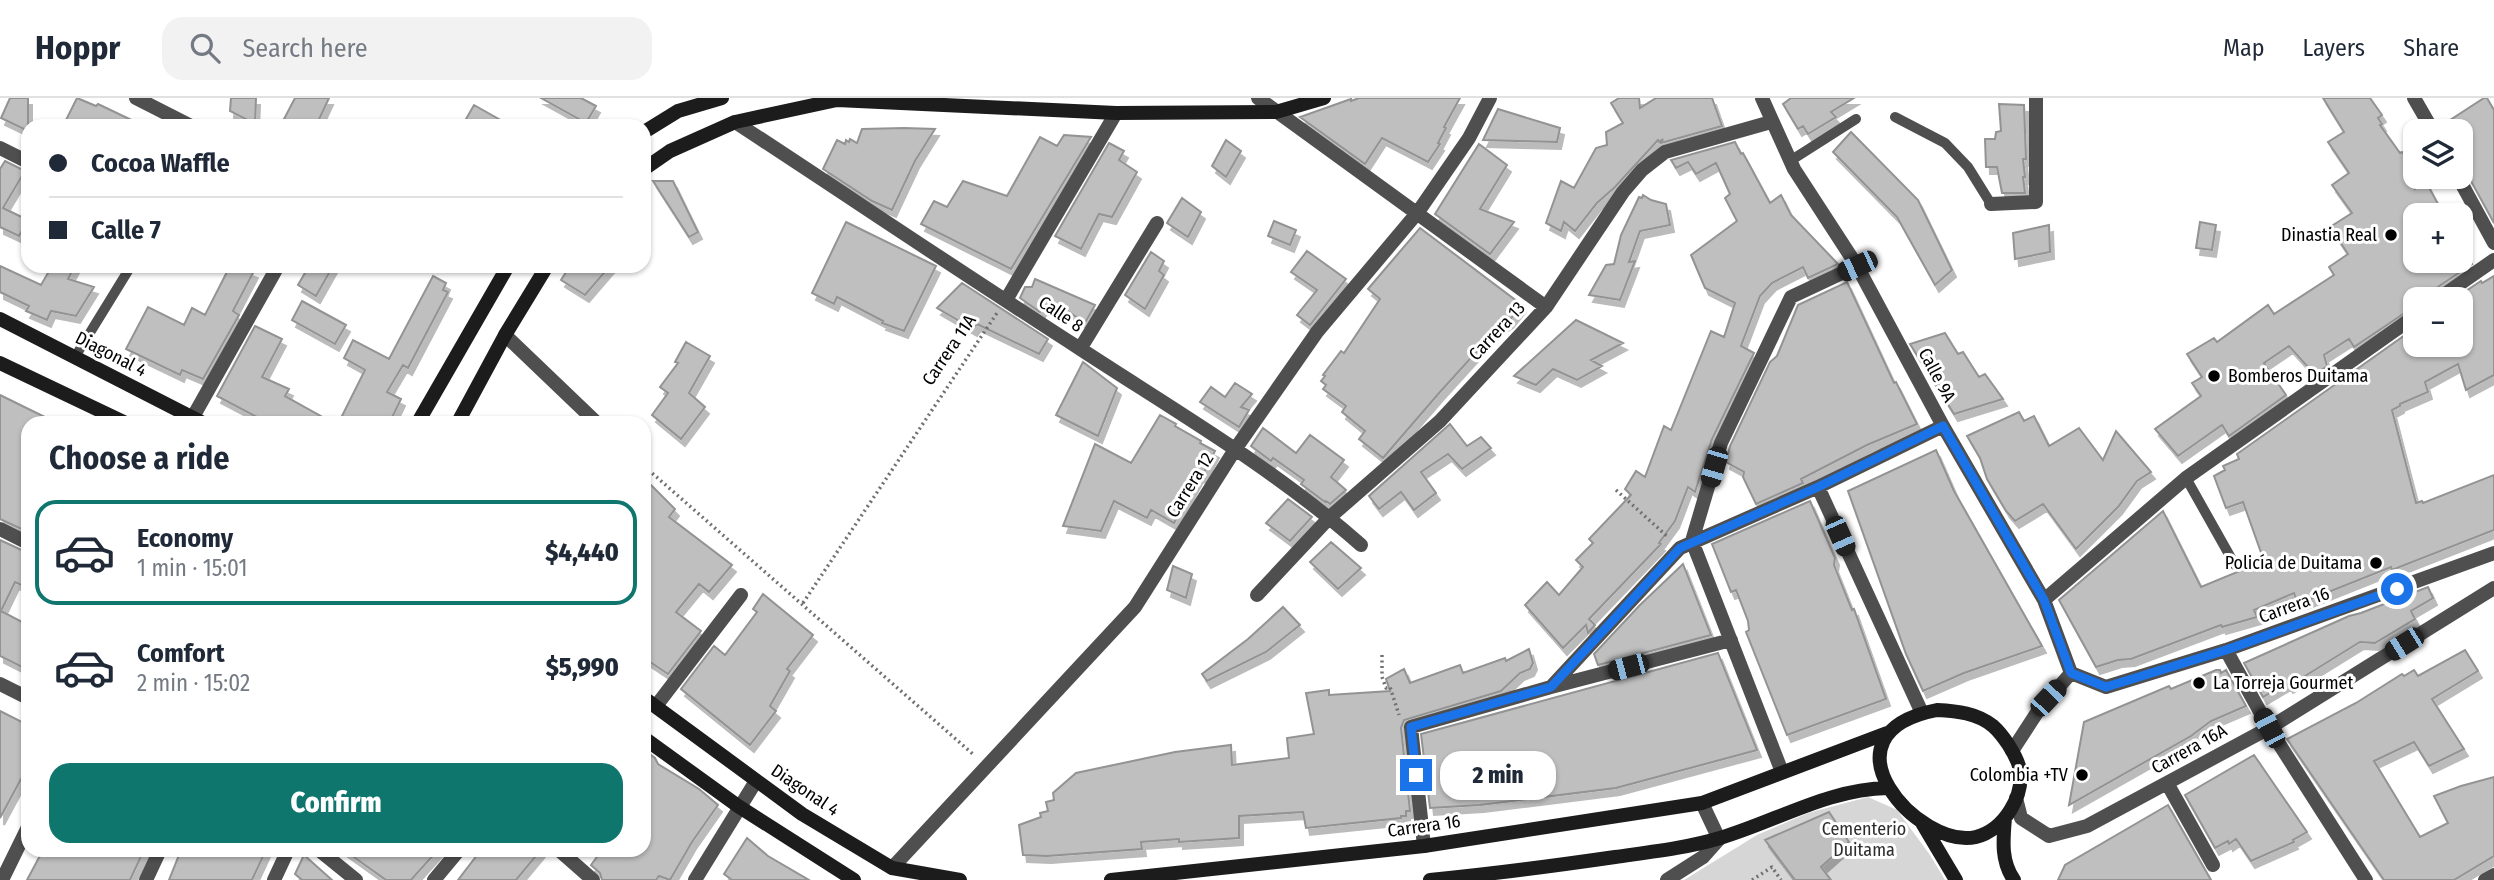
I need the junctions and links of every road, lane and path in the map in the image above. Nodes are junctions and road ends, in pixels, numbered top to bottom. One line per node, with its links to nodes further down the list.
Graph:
1 (136, 98): 12 (street)
2 (722, 98): 17 (main road)
3 (1258, 98): 9 (street)
4 (1324, 98): 9 (main road)
5 (1490, 98): 24 (street, Carrera 12)
6 (1762, 98): 16 (street, Calle 9A)
7 (2036, 98): 23 (street)
8 (2414, 98): 14 (street)
9 (1276, 112): 10 (main road); 24 (street)
10 (1116, 113): 15 (main road); 34 (street)
11 (1895, 117): 23 (lane)
12 (177, 119)
13 (1856, 119): 20 (lane)
14 (2426, 119)
15 (735, 122): 21 (main road); 34 (street, Calle 8)
16 (1771, 122): 20 (street, Calle 9A); 35 (street, Carrera 13)
17 (651, 128)
18 (0, 148): 19 (street)
19 (21, 158)
20 (1790, 161): 28 (street, Calle 9A)
21 (651, 164)
22 (2465, 189): 26 (street)
23 (1991, 204)
24 (1418, 212): 35 (street); 49 (street, Carrera 12)
25 (1157, 223): 39 (street)
26 (2494, 243)
27 (2494, 260): 33 (street)
28 (1857, 266): 48 (street, Calle 9A); 58 (street)
29 (127, 273): 40 (lane)
30 (274, 273): 44 (street)
31 (504, 273): 45 (main road)
32 (543, 273): 38 (main road)
33 (2455, 287)
34 (1006, 300): 39 (street, Calle 8); 65 (path, Carrera 11A)
35 (1546, 307): 54 (street, Carrera 13)
36 (0, 319): 40 (main road, Diagonal 4)
37 (2403, 324): 51 (street)
38 (505, 335): 46 (main road); 47 (street)
39 (1080, 349): 49 (street, Calle 8)
40 (75, 357): 43 (main road, Diagonal 4)
41 (0, 363): 42 (main road)
42 (111, 416)
43 (183, 416)
44 (192, 416)
45 (422, 416)
46 (461, 416)
47 (590, 416)
48 (1943, 426): 52 (street); 64 (street, Calle 9A)
49 (1236, 448): 54 (street, Calle 8); 81 (street, Carrera 12)
50 (651, 472): 65 (path)
51 (2186, 478): 60 (lane); 64 (street)
52 (1818, 487): 58 (street); 75 (street)
53 (1616, 490): 58 (path)
54 (1329, 517): 57 (street, Calle 8); 63 (street, Carrera 13)
55 (0, 529): 56 (street)
56 (21, 540)
57 (1360, 545)
58 (1686, 545): 66 (street); 71 (street)
59 (2494, 553): 67 (street, Carrera 16)
60 (2235, 565)
61 (2494, 588): 77 (street, Carrera 16A)
62 (741, 595): 73 (street)
63 (1257, 595)
64 (2044, 600): 69 (street, Calle 9A)
65 (803, 603): 81 (path)
66 (1731, 640): 71 (street); 82 (street)
67 (2226, 650): 69 (street, Carrera 16); 77 (street)
68 (1382, 655): 76 (path)
69 (2071, 673): 80 (street)
70 (0, 684): 72 (street)
71 (1551, 687): 76 (street)
72 (21, 694)
73 (651, 701)
74 (651, 703): 83 (main road, Diagonal 4)
75 (1922, 713): 78 (main road); 80 (main road)
76 (1411, 727): 93 (street)
77 (2269, 728): 84 (street, Carrera 16A); 120 (street)
78 (1887, 733): 82 (main road, Carrera 16); 85 (main road)
79 (651, 743): 88 (main road)
80 (2012, 751): 86 (main road)
81 (986, 765): 100 (street, Carrera 12)
82 (1782, 772): 87 (main road, Carrera 16)
83 (755, 781): 88 (street); 100 (main road, Diagonal 4)
84 (2167, 783): 86 (street, Carrera 16A); 99 (street)
85 (1888, 788): 90 (main road); 91 (main road)
86 (2015, 798): 89 (main road)
87 (1702, 803): 91 (street); 93 (main road, Carrera 16)
88 (738, 806): 110 (street); 111 (main road)
89 (2005, 818): 90 (main road); 119 (main road)
90 (1922, 821): 118 (main road)
91 (1719, 839): 102 (main road); 115 (street)
92 (21, 841): 104 (street)
93 (1424, 846): 103 (main road, Carrera 16)
94 (157, 857): 105 (street)
95 (285, 857): 106 (street)
96 (329, 857): 107 (street)
97 (453, 857): 108 (street)
98 (567, 857): 109 (street)
99 (2213, 865)
100 (892, 868): 112 (main road, Diagonal 4)
101 (2494, 875): 121 (street)
102 (1511, 876): 114 (main road)
103 (1150, 879): 113 (main road)
104 (2, 880)
105 (146, 880)
106 (274, 880)
107 (356, 880)
108 (434, 880)
109 (593, 880)
110 (695, 880)
111 (854, 880)
112 (960, 880)
113 (1111, 880)
114 (1430, 880)
115 (1667, 880)
116 (1752, 880): 117 (path)
117 (1781, 880)
118 (1956, 880)
119 (2014, 880)
120 (2366, 880)
121 (2485, 880)

